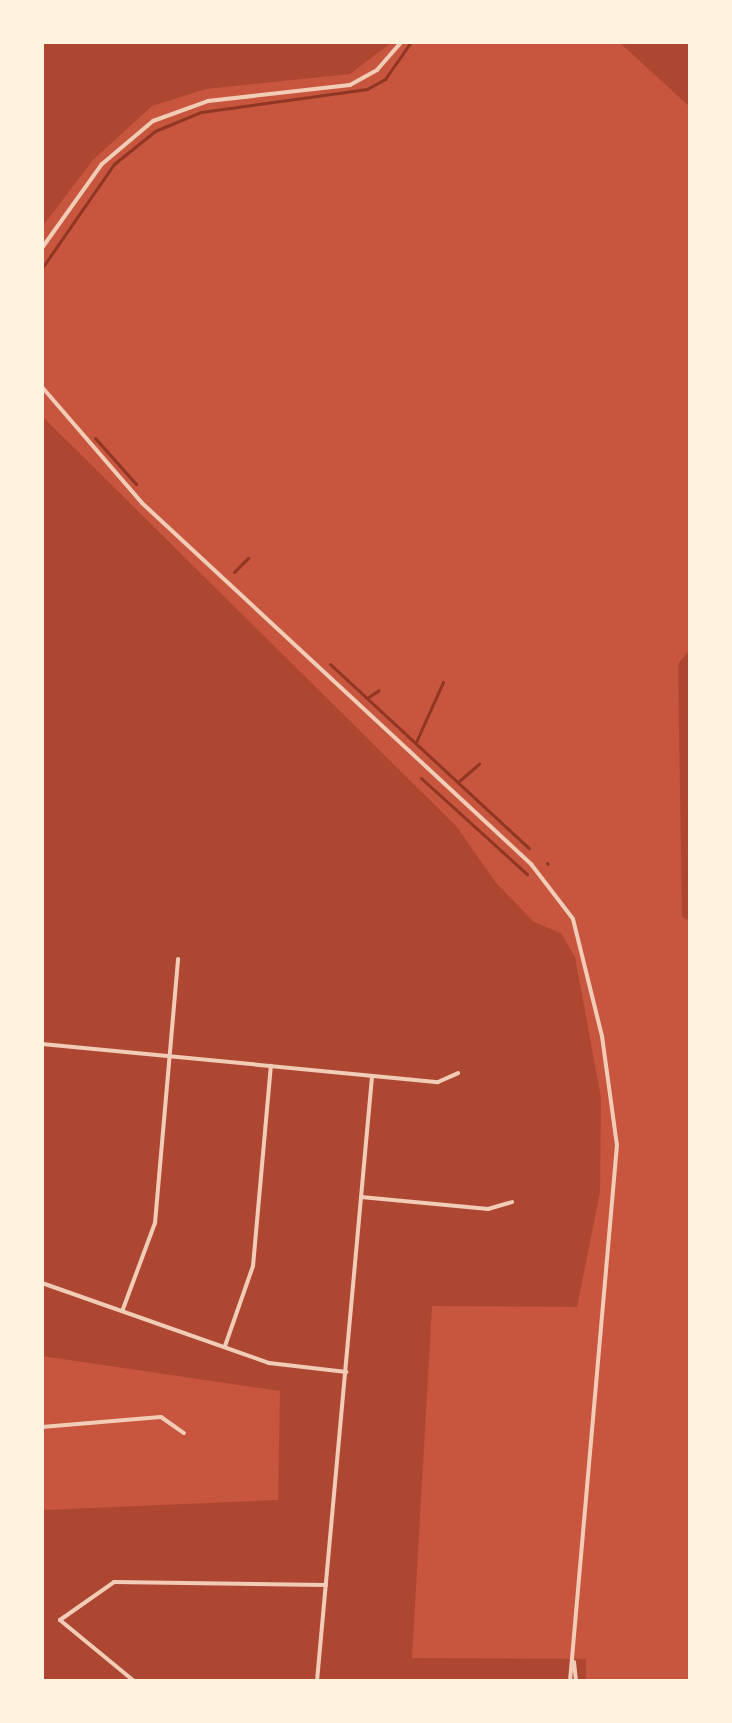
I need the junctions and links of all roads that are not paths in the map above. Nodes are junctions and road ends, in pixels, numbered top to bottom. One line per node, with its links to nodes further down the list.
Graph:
1 (401, 42): 5 (street)
2 (579, 42): 4 (street)
3 (605, 42): 4 (street)
4 (591, 43)
5 (42, 248)
6 (42, 387): 24 (street)
7 (178, 959): 9 (street)
8 (42, 1044): 9 (street)
9 (173, 1055): 10 (street); 16 (street)
10 (271, 1066): 12 (street); 17 (street)
11 (458, 1073): 12 (street)
12 (372, 1077): 13 (street)
13 (361, 1197): 14 (street); 18 (street)
14 (512, 1202)
15 (42, 1283): 16 (street)
16 (123, 1309): 17 (street)
17 (225, 1346): 18 (street)
18 (346, 1372): 21 (street)
19 (42, 1427): 20 (street)
20 (184, 1433)
21 (326, 1585): 22 (street); 23 (street)
22 (134, 1681)
23 (317, 1681)
24 (573, 1681)

